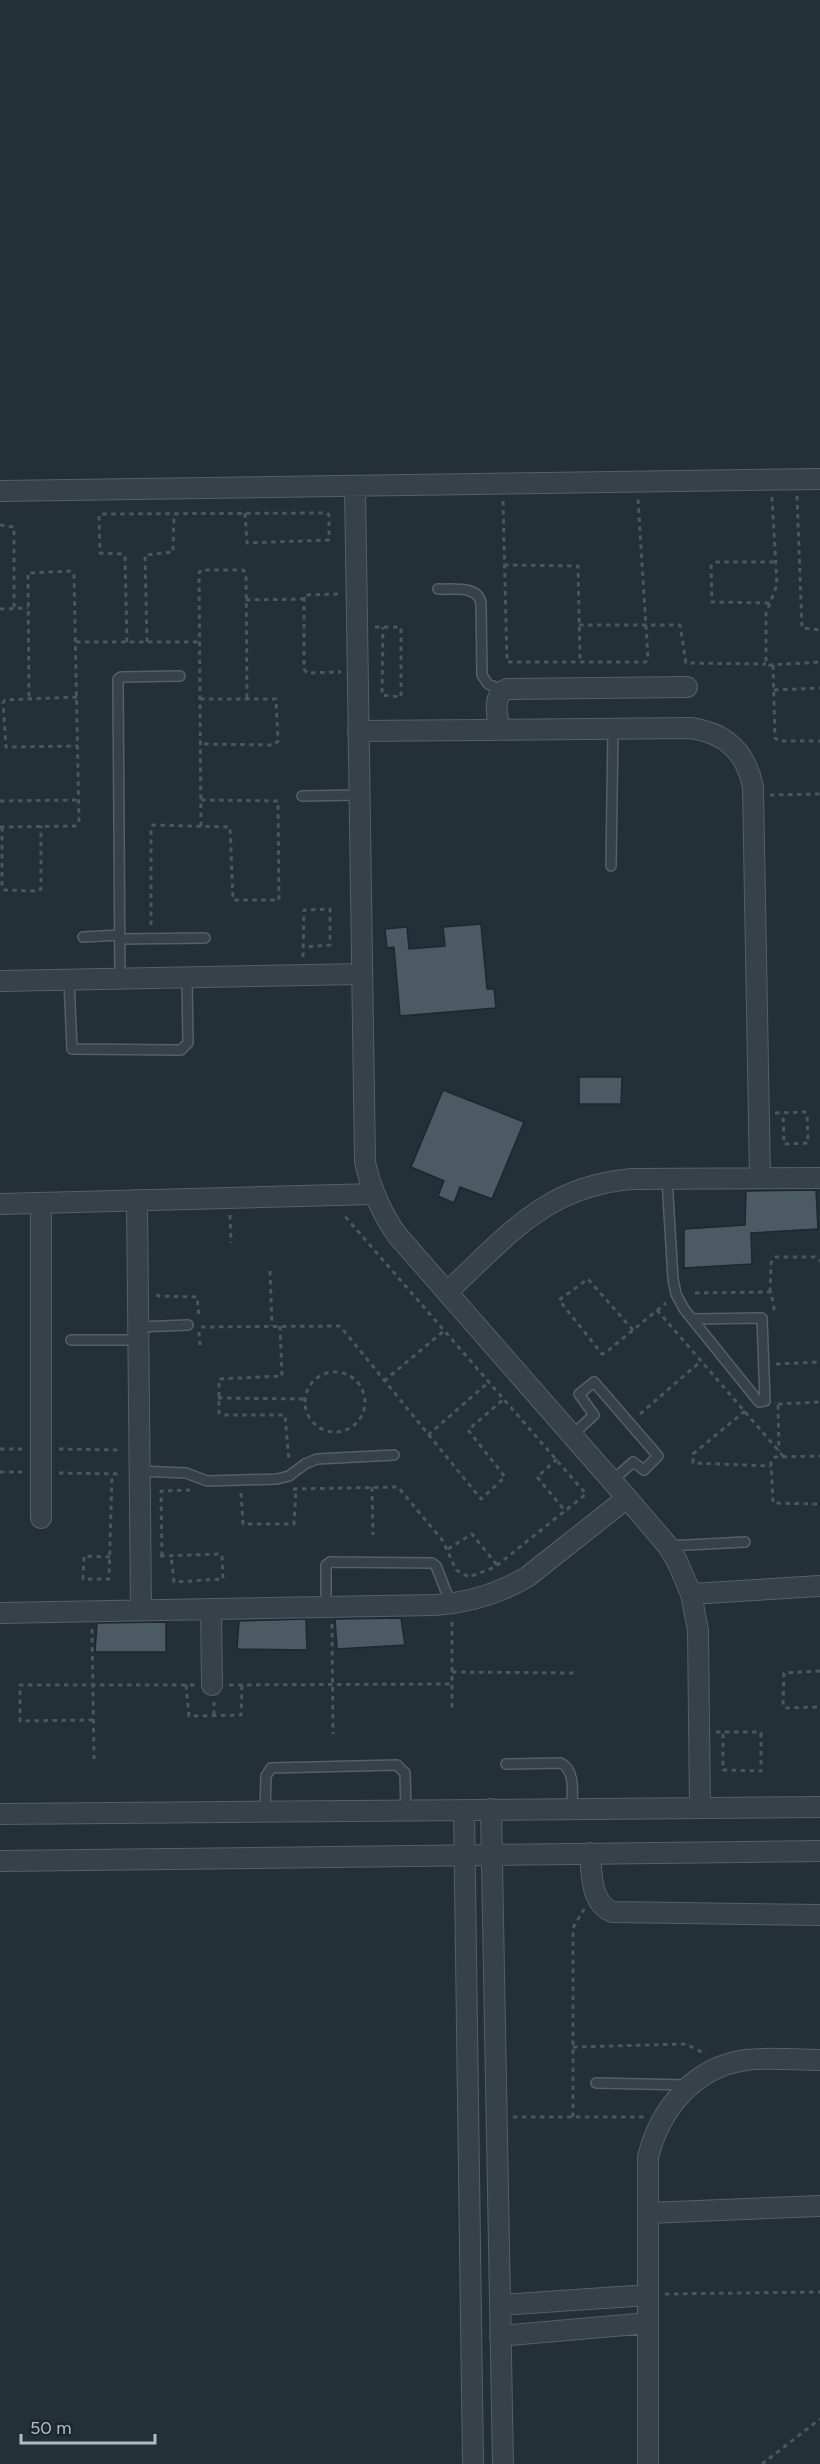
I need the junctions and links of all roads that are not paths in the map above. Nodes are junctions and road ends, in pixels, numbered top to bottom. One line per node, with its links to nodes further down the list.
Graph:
1 (820, 479): 2 (street)
2 (355, 486): 3 (street); 10 (street)
3 (0, 491)
4 (438, 589): 7 (lane)
5 (180, 676): 15 (lane)
6 (687, 687): 7 (street)
7 (503, 690): 9 (street)
8 (613, 729): 9 (street); 13 (lane); 22 (street)
9 (499, 730): 10 (street)
10 (358, 731): 11 (street)
11 (359, 795): 12 (lane); 17 (street)
12 (302, 796)
13 (611, 866)
14 (83, 937): 15 (lane)
15 (121, 937): 16 (lane); 19 (lane)
16 (205, 938)
17 (362, 974): 18 (street); 25 (street)
18 (187, 977): 19 (street); 20 (lane)
19 (120, 979): 20 (street)
20 (69, 980): 21 (street)
21 (0, 981)
22 (760, 1178): 23 (street); 24 (street)
23 (820, 1178)
24 (667, 1179): 29 (street); 30 (lane)
25 (374, 1194): 26 (street); 29 (street)
26 (138, 1200): 27 (street); 32 (street)
27 (41, 1203): 28 (street); 39 (street)
28 (0, 1204)
29 (447, 1292): 34 (street)
30 (693, 1319): 30 (lane)
31 (188, 1325): 32 (lane)
32 (139, 1334): 33 (lane); 36 (street)
33 (71, 1340)
34 (572, 1435): 37 (street); 37 (lane)
35 (394, 1455): 36 (lane)
36 (140, 1473): 47 (street)
37 (612, 1481): 38 (street)
38 (627, 1498): 41 (street); 44 (street)
39 (41, 1518)
40 (745, 1542): 41 (lane)
41 (668, 1546): 43 (street)
42 (820, 1586): 43 (street)
43 (691, 1594): 52 (street)
44 (452, 1604): 45 (street); 45 (lane)
45 (329, 1607): 46 (street)
46 (211, 1609): 47 (street); 49 (street)
47 (141, 1610): 48 (street)
48 (0, 1613)
49 (212, 1685)
50 (506, 1764): 54 (lane)
51 (820, 1806): 52 (street)
52 (700, 1808): 54 (street)
53 (491, 1809): 54 (street); 56 (street); 62 (street)
54 (572, 1809)
55 (406, 1810): 56 (street); 57 (street); 57 (lane)
56 (464, 1810): 61 (street)
57 (265, 1811): 58 (street)
58 (0, 1814)
59 (820, 1851): 60 (street)
60 (590, 1853): 62 (street); 64 (street)
61 (464, 1854): 62 (street); 63 (street); 74 (street)
62 (492, 1854): 71 (street)
63 (0, 1861)
64 (820, 1915)
65 (820, 2060): 67 (street)
66 (596, 2083): 67 (lane)
67 (689, 2085): 69 (street)
68 (820, 2206): 69 (street)
69 (648, 2213): 70 (street)
70 (648, 2295): 71 (street); 72 (street)
71 (500, 2305): 73 (street)
72 (648, 2323): 73 (street); 76 (street)
73 (500, 2336): 75 (street)
74 (473, 2464)
75 (503, 2464)
76 (648, 2464)

